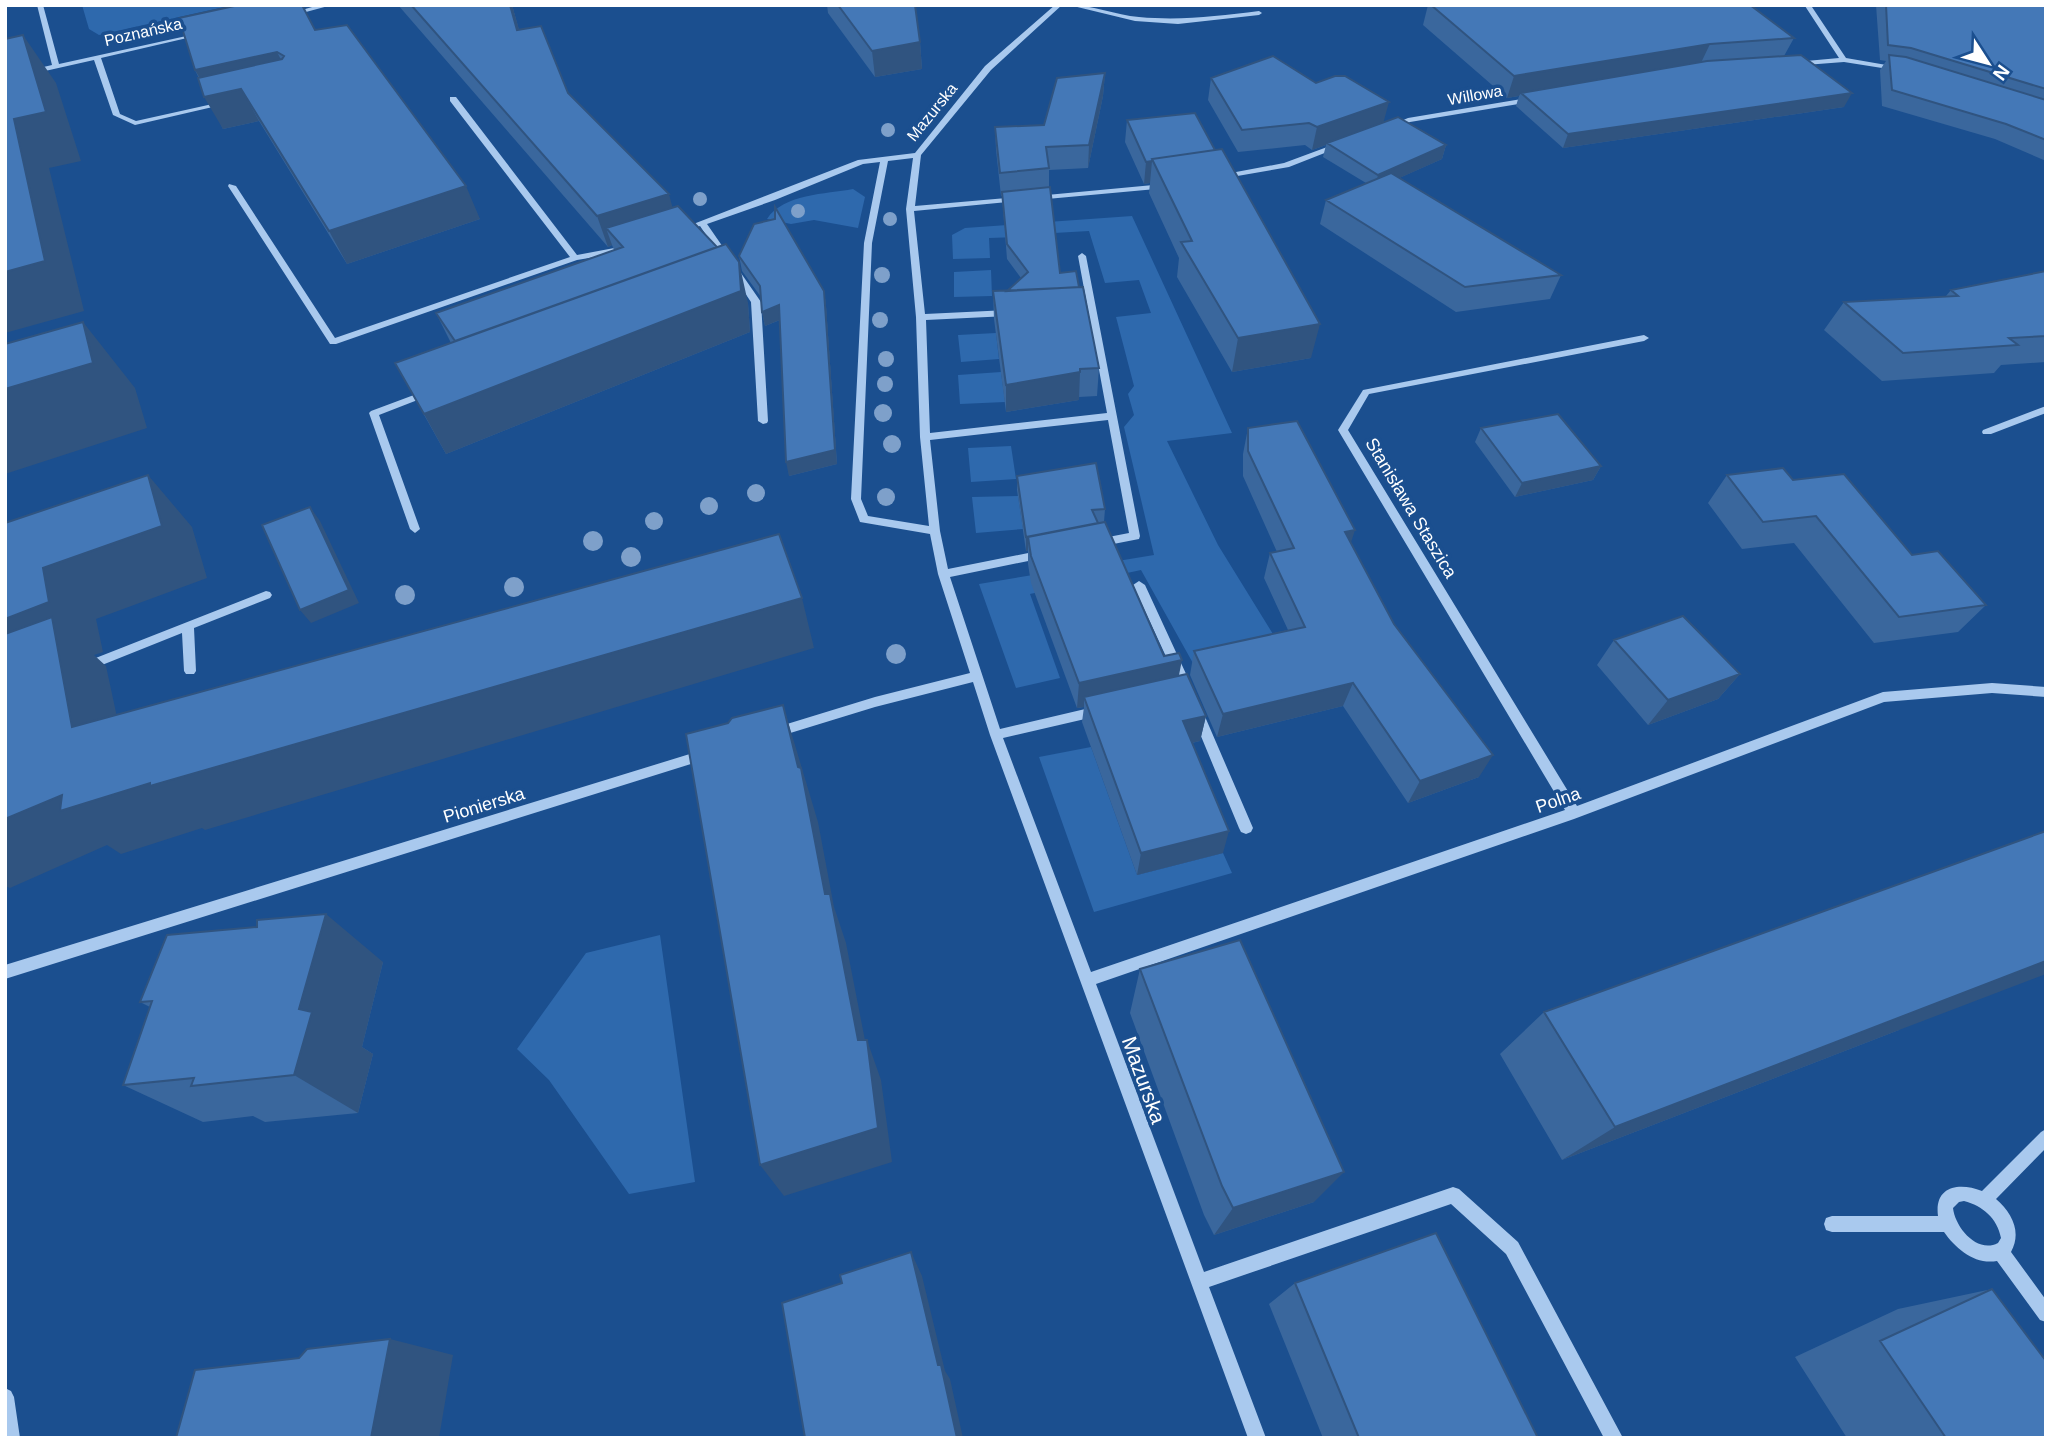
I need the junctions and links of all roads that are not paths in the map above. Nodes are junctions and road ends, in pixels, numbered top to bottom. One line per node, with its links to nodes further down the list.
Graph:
1 (40, 5): 12 (street)
2 (329, 5): 7 (street)
3 (1059, 5): 20 (street, Mazurska)
4 (1072, 5): 6 (street)
5 (1816, 5): 10 (street)
6 (1259, 13)
7 (288, 14)
8 (206, 33): 9 (street, Poznańska)
9 (97, 57): 12 (street, Poznańska); 17 (street)
10 (1844, 60): 11 (street); 13 (street)
11 (1779, 65)
12 (56, 66): 14 (street, Poznańska)
13 (1909, 72)
14 (5, 78)
15 (1540, 98): 18 (street, Willowa)
16 (453, 99): 30 (street)
17 (241, 100)
18 (1384, 129)
19 (1347, 142): 22 (street)
20 (917, 155): 21 (street); 25 (street, Mazurska)
21 (885, 158): 26 (street); 45 (street)
22 (1208, 180)
23 (232, 186): 30 (street)
24 (1168, 186): 25 (street)
25 (910, 209): 36 (street, Mazurska)
26 (702, 223): 27 (street); 31 (street)
27 (676, 232)
28 (636, 245): 30 (street)
29 (1082, 256): 34 (street)
30 (575, 258)
31 (739, 277): 32 (street); 41 (street)
32 (726, 282)
33 (1080, 309): 34 (street)
34 (1092, 309): 40 (street)
35 (1014, 313): 36 (street)
36 (921, 317): 43 (street, Mazurska)
37 (1644, 338): 60 (street, Stanisława Staszica)
38 (439, 388): 44 (street)
39 (2046, 409): 42 (street)
40 (1112, 416): 43 (street); 46 (street)
41 (763, 421)
42 (1987, 432)
43 (925, 437): 45 (street, Mazurska)
44 (415, 529)
45 (935, 531): 48 (street, Mazurska)
46 (1082, 546)
47 (1056, 551): 48 (street)
48 (944, 574): 54 (street, Mazurska)
49 (1139, 585): 61 (street)
50 (266, 595): 51 (street)
51 (188, 628): 52 (street); 53 (street)
52 (190, 671)
53 (70, 673)
54 (975, 677): 57 (street, Mazurska); 58 (street)
55 (2046, 692): 60 (street, Polna)
56 (1111, 708): 57 (street)
57 (996, 735): 63 (street, Mazurska)
58 (756, 739)
59 (717, 751): 62 (street, Pionierska)
60 (1574, 813): 63 (street, Polna)
61 (1246, 828)
62 (5, 972)
63 (1087, 980): 69 (street, Mazurska)
64 (2046, 1138): 65 (street)
65 (1984, 1200): 67 (street); 68 (street)
66 (1832, 1224): 67 (street)
67 (1948, 1224): 68 (street)
68 (2000, 1252): 70 (street)
69 (1199, 1282): 73 (street, Mazurska); 74 (street)
70 (2046, 1314)
71 (5, 1397): 72 (street)
72 (11, 1438)
73 (1257, 1438)
74 (1614, 1438)

